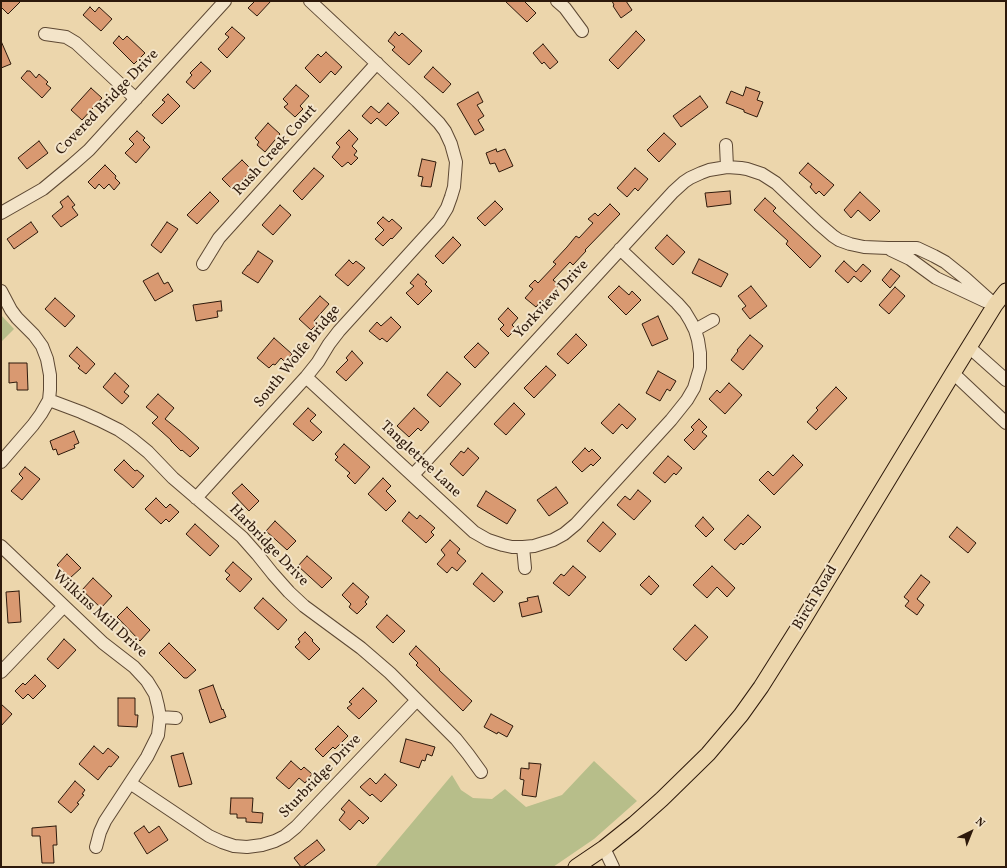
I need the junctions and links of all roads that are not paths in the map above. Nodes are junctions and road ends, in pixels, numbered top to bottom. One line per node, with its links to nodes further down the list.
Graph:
1 (225, 1): 7 (street, Covered Bridge Drive)
2 (312, 1): 6 (street, South Wolfe Bridge)
3 (557, 1): 4 (street)
4 (582, 31)
5 (45, 34): 7 (street)
6 (377, 63): 14 (street, Rush Creek Court); 22 (street, South Wolfe Bridge)
7 (136, 99): 10 (street, Covered Bridge Drive)
8 (726, 145): 9 (street)
9 (727, 167): 11 (street, Yorkview Drive); 12 (street, Yorkview Drive)
10 (1, 213)
11 (888, 248): 13 (street, Yorkview Drive); 15 (street)
12 (620, 249): 19 (street, Tangletree Lane); 27 (street, Yorkview Drive)
13 (945, 262): 15 (street); 17 (street, Yorkview Drive)
14 (203, 264)
15 (936, 278): 17 (street)
16 (1, 292): 24 (street)
17 (1000, 298): 20 (main road, Birch Road)
18 (713, 320): 19 (street)
19 (695, 330): 30 (street, Tangletree Lane)
20 (969, 347): 21 (main road, Birch Road); 23 (street)
21 (952, 373): 25 (street); 40 (main road, Birch Road)
22 (306, 377): 27 (street, Tangletree Lane); 28 (street, South Wolfe Bridge)
23 (1006, 380)
24 (49, 400): 26 (street); 28 (street, Harbridge Drive)
25 (1006, 423)
26 (1, 462)
27 (413, 475): 30 (street, Tangletree Lane)
28 (196, 498): 34 (street, Harbridge Drive)
29 (1, 546): 32 (street, Wilkins Mill Drive)
30 (523, 547): 31 (street)
31 (525, 568)
32 (64, 606): 33 (street); 35 (street, Wilkins Mill Drive)
33 (1, 672)
34 (417, 700): 37 (street, Harbridge Drive); 38 (street, Sturbridge Drive)
35 (160, 717): 36 (street); 38 (street, Wilkins Mill Drive)
36 (176, 718)
37 (482, 772)
38 (130, 783): 39 (street, Wilkins Mill Drive)
39 (96, 847)
40 (604, 848): 41 (main road, Birch Road); 42 (street)
41 (576, 867)
42 (613, 867)

